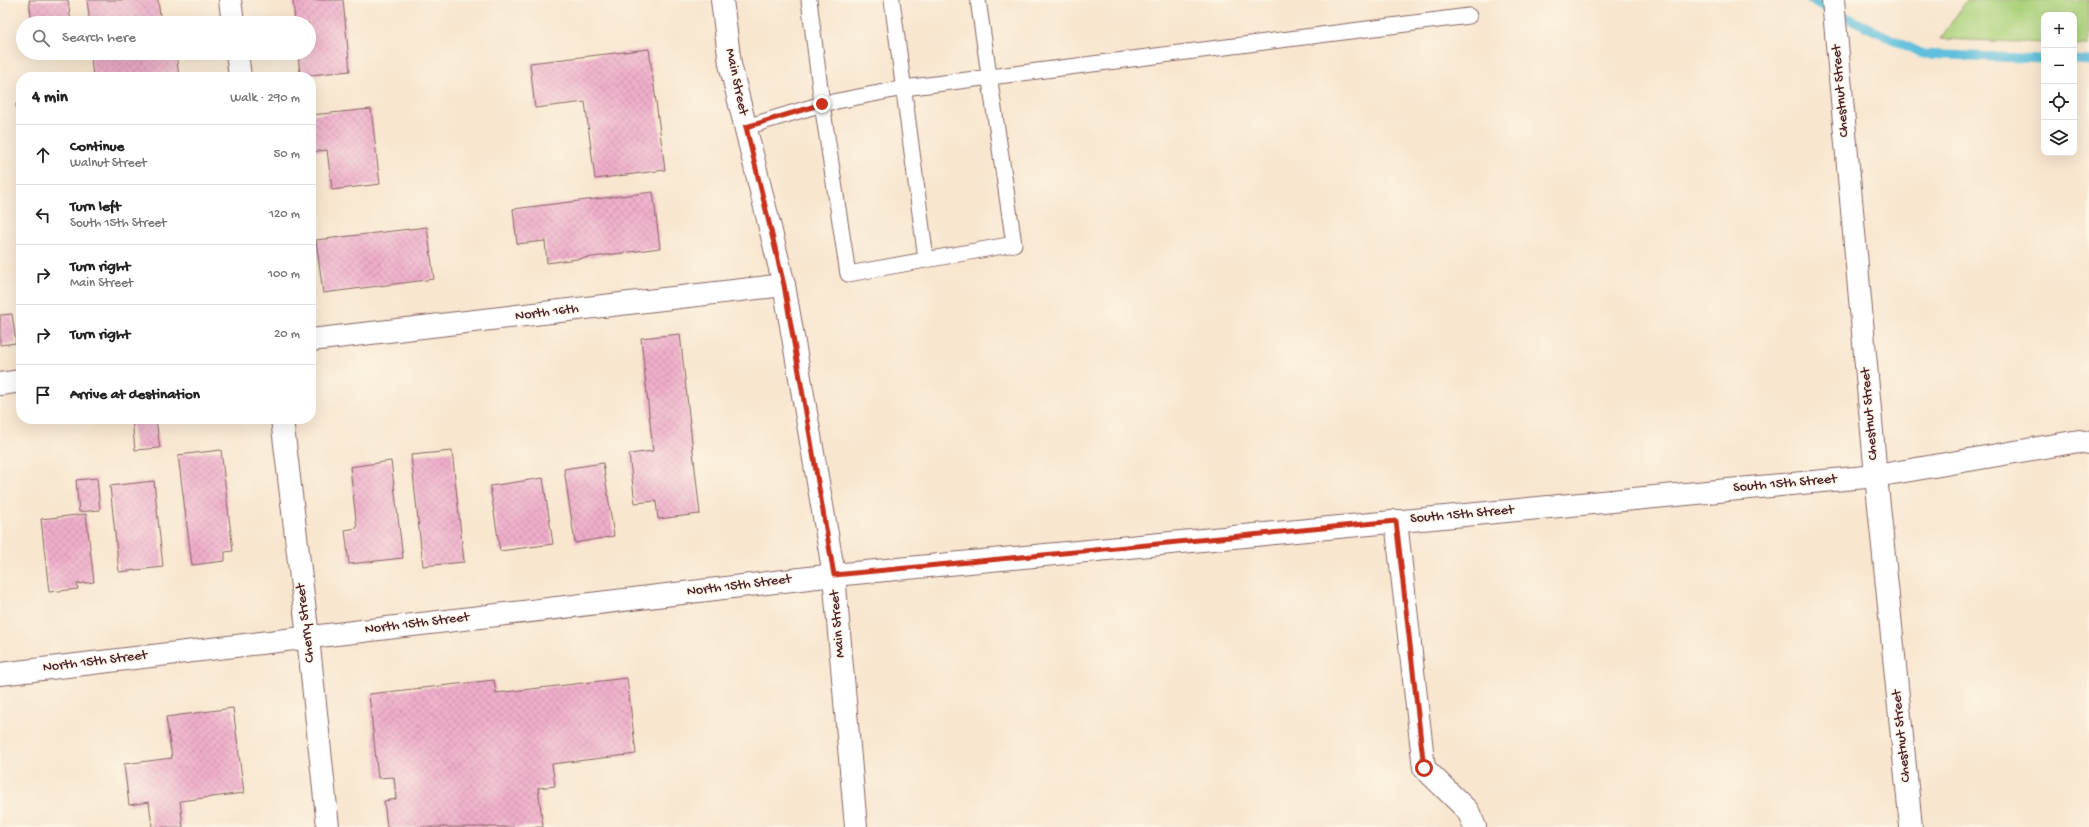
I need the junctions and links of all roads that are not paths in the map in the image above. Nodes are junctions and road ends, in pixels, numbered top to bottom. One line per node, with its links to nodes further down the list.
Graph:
1 (230, 0): 7 (street)
2 (722, 0): 14 (street, Main Street)
3 (809, 0): 13 (lane)
4 (892, 0): 12 (lane)
5 (978, 0): 11 (lane)
6 (1833, 0): 22 (street, Chestnut Street)
7 (232, 16)
8 (1469, 16): 11 (lane)
9 (238, 60): 10 (street)
10 (239, 72)
11 (990, 78): 12 (lane); 15 (lane)
12 (904, 88): 13 (lane); 15 (lane)
13 (822, 104): 14 (lane); 15 (lane)
14 (746, 127): 16 (street, Main Street)
15 (926, 259)
16 (784, 285): 17 (street, North 16th); 24 (street, Main Street)
17 (316, 339)
18 (16, 382): 19 (street)
19 (0, 384)
20 (283, 424): 25 (street, Cherry Street)
21 (2089, 443): 22 (street, South 15th Street)
22 (1876, 476): 23 (street, South 15th Street); 30 (street, Chestnut Street)
23 (1396, 521): 24 (street, South 15th Street); 29 (street)
24 (834, 575): 25 (street, North 15th Street); 28 (street, Main Street)
25 (308, 637): 26 (street, North 15th Street); 27 (street, Cherry Street)
26 (0, 674)
27 (328, 827)
28 (856, 827)
29 (1475, 827)
30 (1911, 827)

